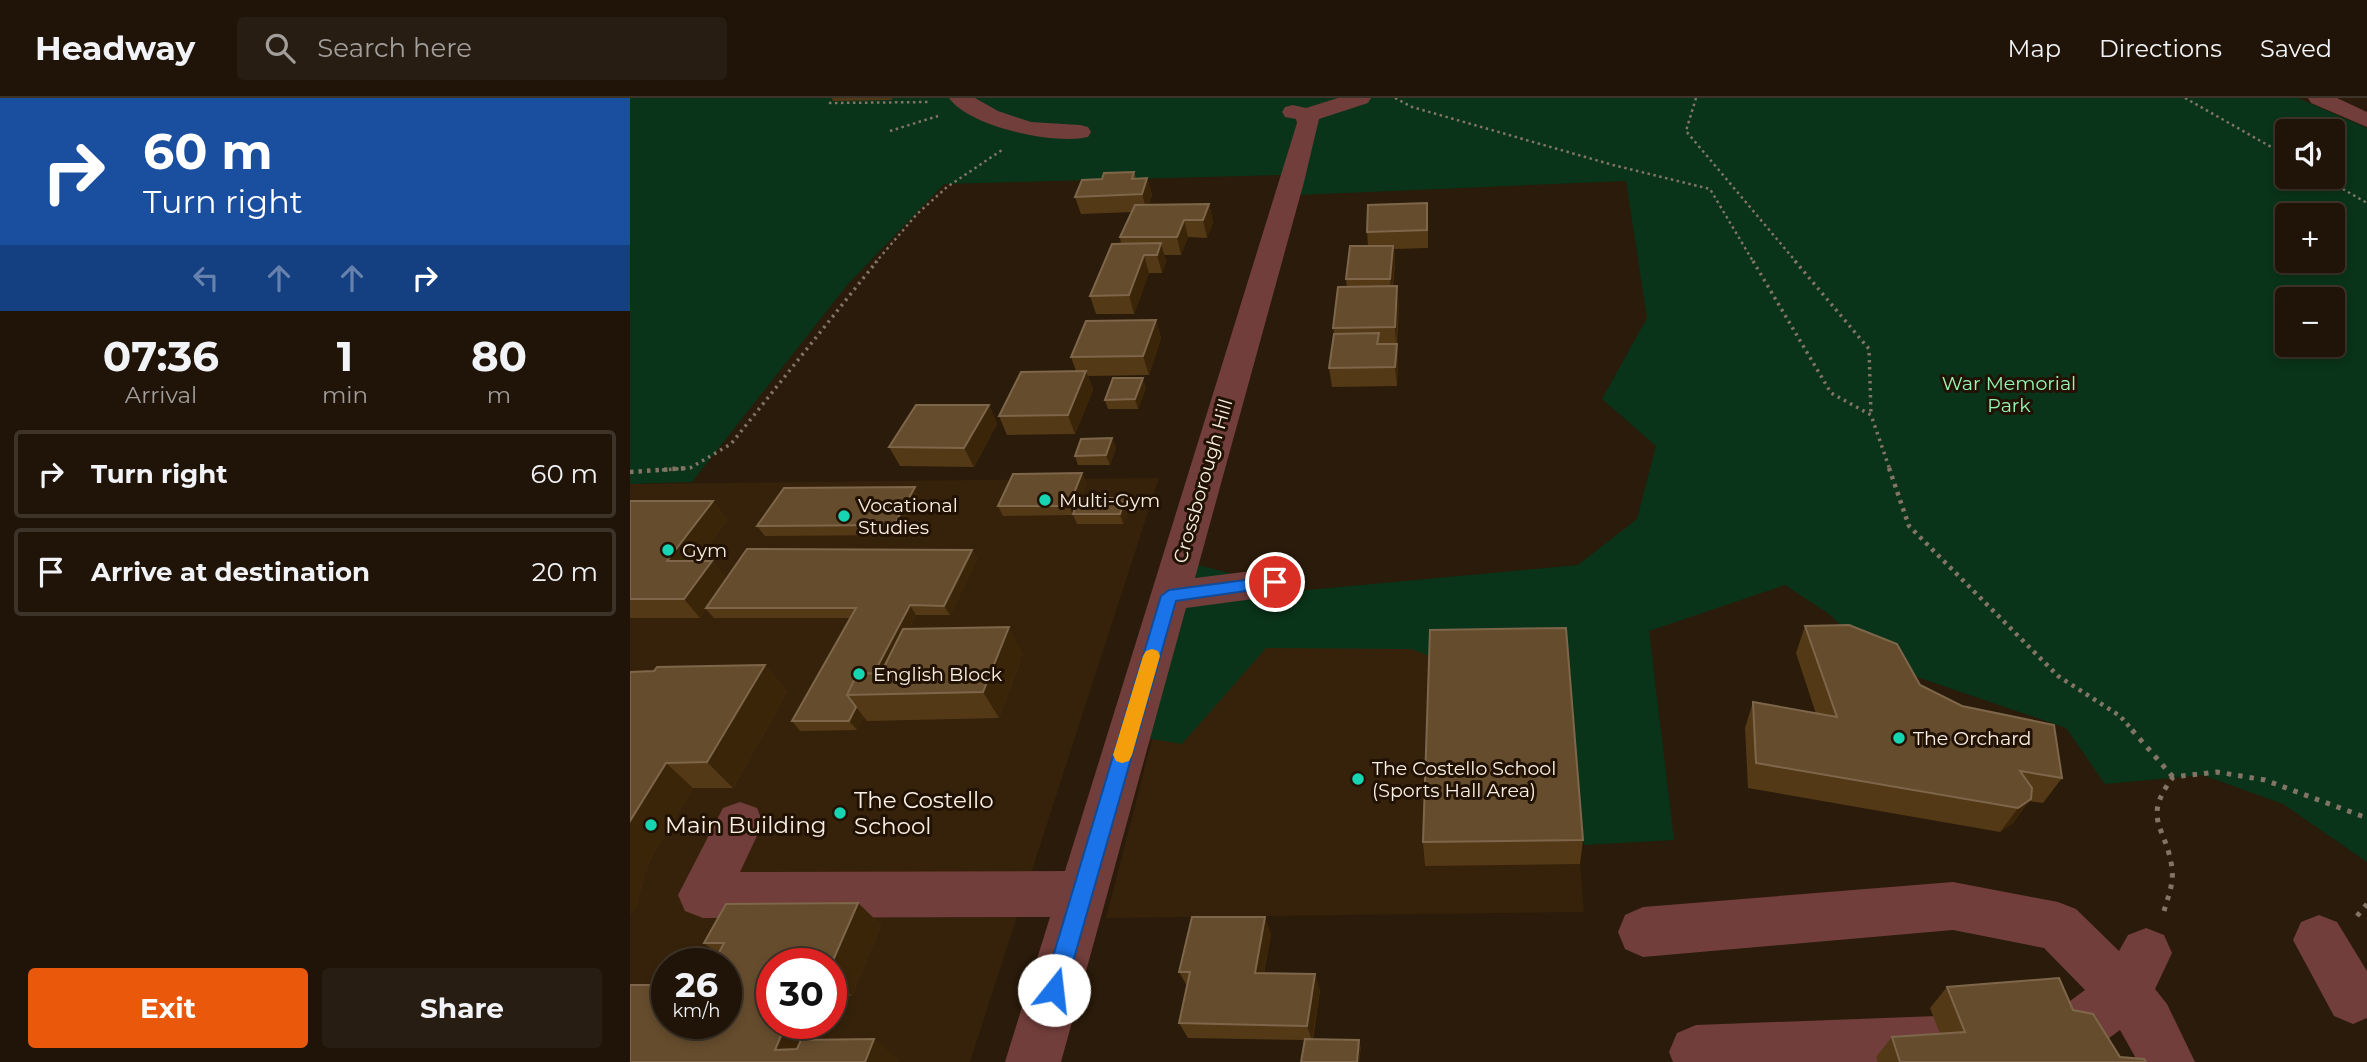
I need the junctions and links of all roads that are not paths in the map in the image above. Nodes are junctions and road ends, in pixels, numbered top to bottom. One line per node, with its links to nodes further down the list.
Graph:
1 (1360, 98): 7 (street, Crossborough Hill)
2 (2319, 98): 4 (street)
3 (968, 104): 5 (street)
4 (2367, 120)
5 (1080, 132)
6 (1275, 582): 7 (street)
7 (1169, 596): 9 (street, Crossborough Hill)
8 (740, 823): 9 (street)
9 (1082, 894): 17 (street, Crossborough Hill)
10 (1643, 932): 12 (street)
11 (2319, 940): 13 (street)
12 (2121, 968): 14 (street); 18 (street)
13 (2353, 997)
14 (2070, 1034)
15 (1943, 1043): 16 (street)
16 (1696, 1052)
17 (1033, 1062)
18 (2167, 1062)

